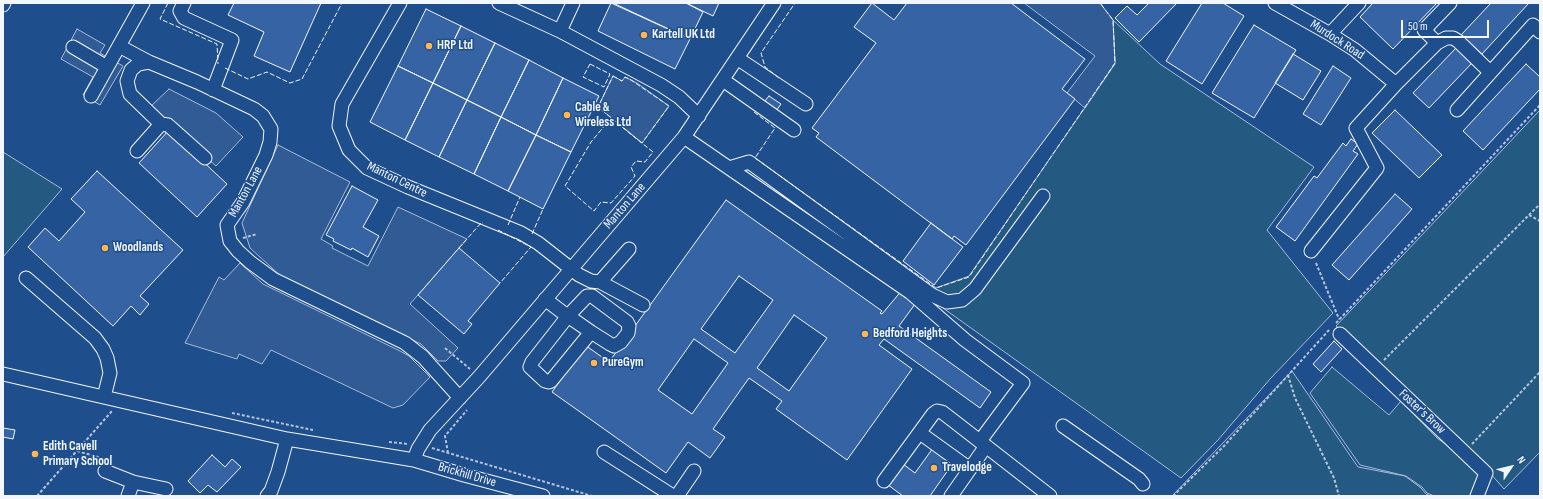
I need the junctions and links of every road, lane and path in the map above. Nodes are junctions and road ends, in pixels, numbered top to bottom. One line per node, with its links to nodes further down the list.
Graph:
1 (143, 3): 14 (street)
2 (184, 3): 22 (street)
3 (400, 3): 40 (street, Manton Centre)
4 (499, 3): 10 (street)
5 (573, 3): 10 (street)
6 (774, 3): 16 (street, Manton Lane)
7 (1275, 3): 12 (street, Murdock Road)
8 (1359, 3): 12 (street)
9 (1450, 3): 13 (street)
10 (560, 31): 27 (street)
11 (1540, 32): 19 (street)
12 (1330, 34): 21 (street, Murdock Road)
13 (1437, 43): 19 (street); 21 (street)
14 (119, 46): 17 (street, Manton Lane); 18 (street)
15 (73, 47): 18 (street)
16 (737, 58): 20 (street, Manton Lane); 24 (street)
17 (149, 62): 22 (street, Manton Lane); 28 (street)
18 (107, 67): 23 (street)
19 (1490, 72): 26 (street)
20 (723, 80): 27 (street, Manton Lane); 29 (street)
21 (1396, 84): 39 (street)
22 (213, 90): 55 (street, Manton Lane)
23 (91, 96)
24 (806, 104)
25 (1540, 105): 46 (path)
26 (1457, 110)
27 (699, 116): 30 (street, Manton Lane)
28 (158, 120): 31 (street); 32 (street)
29 (794, 130)
30 (684, 137): 33 (street); 40 (street, Manton Lane)
31 (137, 151)
32 (206, 158)
33 (729, 168): 34 (street); 63 (street)
34 (1043, 196)
35 (1540, 204): 36 (path)
36 (1529, 215): 37 (path); 50 (path)
37 (1540, 221)
38 (629, 249): 42 (street)
39 (1311, 251): 46 (path)
40 (571, 269): 42 (street, Manton Centre); 43 (street, Manton Lane)
41 (26, 278): 56 (street)
42 (600, 282): 44 (street, Manton Centre)
43 (546, 299): 45 (street); 54 (street, Manton Lane)
44 (643, 305)
45 (568, 316): 47 (street); 47 (street); 47 (street)
46 (1339, 318): 53 (path)
47 (591, 332)
48 (1340, 334): 50 (street, Foster's Brow)
49 (445, 348): 54 (path)
50 (1376, 369): 67 (street, Foster's Brow)
51 (1540, 372): 67 (path)
52 (3, 374): 56 (street)
53 (1288, 375): 85 (path); 86 (path)
54 (479, 376): 55 (street, Manton Lane)
55 (460, 398): 64 (street, Manton Lane)
56 (110, 399): 61 (street); 65 (path)
57 (226, 411): 59 (path)
58 (1063, 426): 74 (street)
59 (319, 431)
60 (920, 433): 63 (street); 69 (street); 72 (street)
61 (287, 439): 68 (street); 78 (street)
62 (382, 442): 64 (path)
63 (983, 443): 69 (street); 84 (street)
64 (421, 444): 68 (street, Manton Lane); 80 (path)
65 (77, 451): 70 (path); 76 (path)
66 (604, 452): 81 (street)
67 (1464, 452): 87 (street, Foster's Brow)
68 (414, 460): 79 (street, Brickhill Drive)
69 (970, 469): 83 (street)
70 (105, 471): 73 (street)
71 (694, 471): 82 (street)
72 (884, 481)
73 (133, 482): 75 (street); 77 (street)
74 (1143, 484)
75 (166, 489)
76 (37, 496)
77 (128, 496)
78 (267, 496)
79 (543, 496)
80 (592, 496)
81 (673, 496)
82 (677, 496)
83 (951, 496)
84 (1050, 496)
85 (1173, 496)
86 (1339, 496)
87 (1477, 496)

